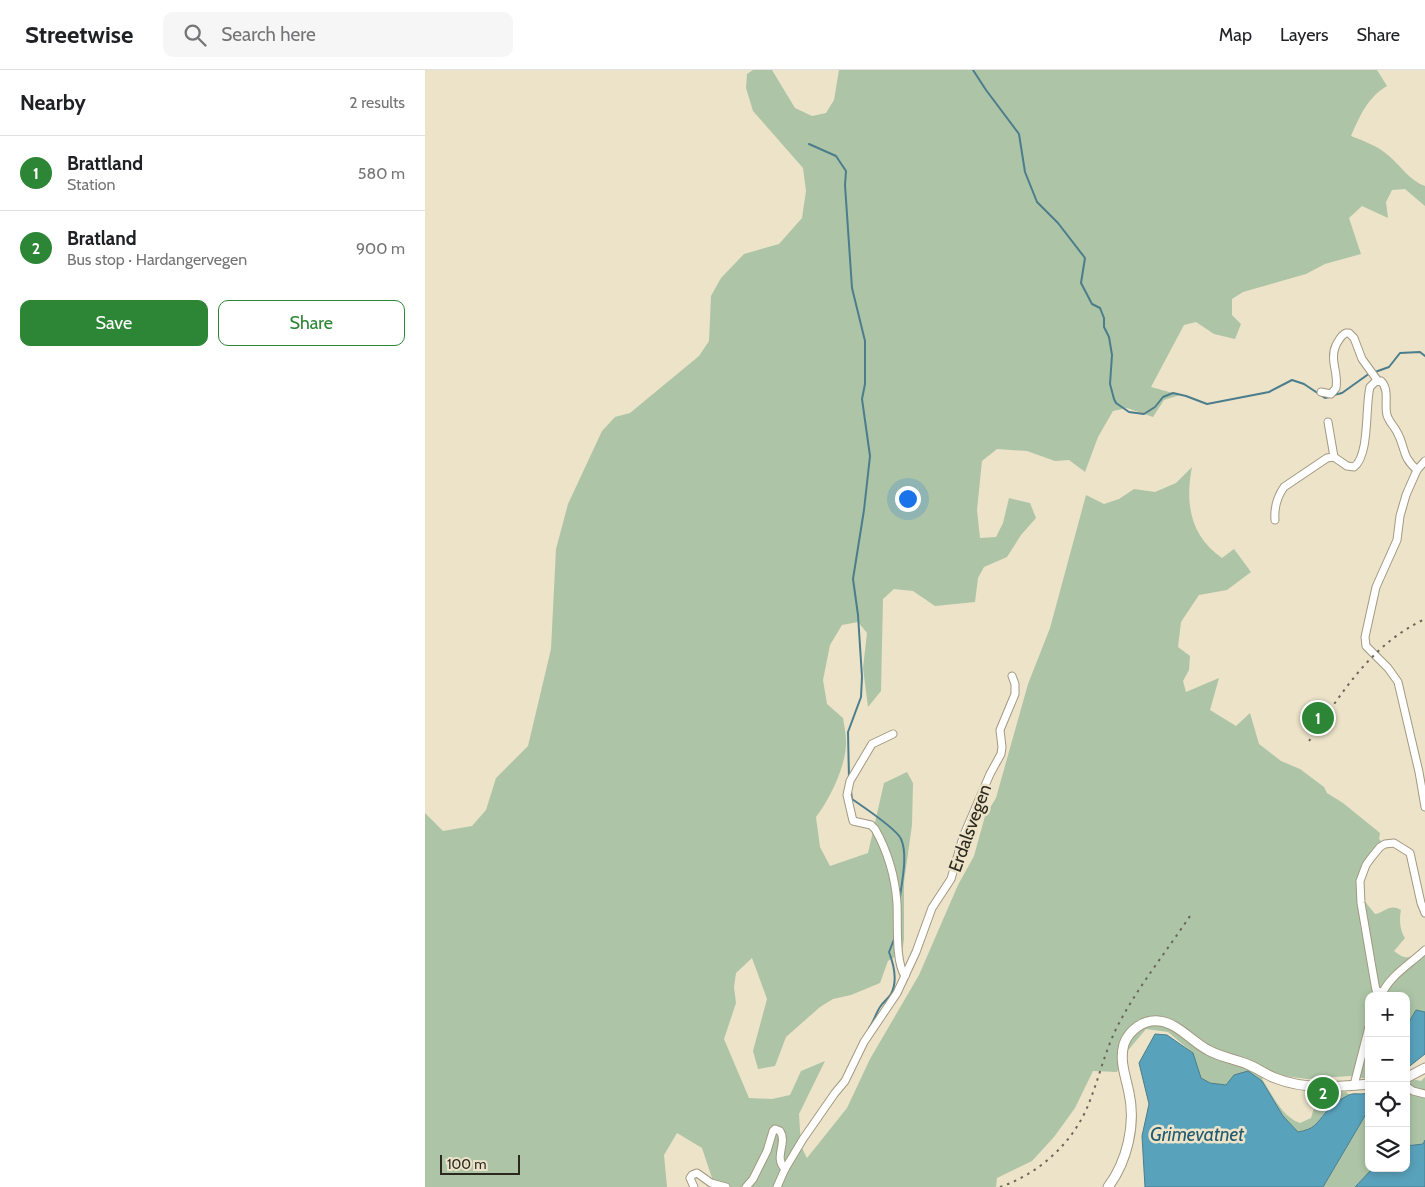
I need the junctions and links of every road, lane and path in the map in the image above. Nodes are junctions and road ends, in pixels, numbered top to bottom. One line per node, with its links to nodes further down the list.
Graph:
1 (1378, 381): 2 (street); 4 (street); 6 (street)
2 (1321, 392)
3 (1328, 422): 4 (street)
4 (1334, 457): 7 (street)
5 (1425, 461): 6 (street)
6 (1417, 470): 10 (street)
7 (1275, 520)
8 (1012, 676): 13 (street, Erdalsvegen)
9 (893, 734): 13 (street)
10 (1425, 807)
11 (1425, 913): 14 (street)
12 (1425, 950): 15 (street)
13 (905, 976): 23 (street, Erdalsvegen)
14 (1378, 992)
15 (1382, 992)
16 (1367, 1037): 20 (street)
17 (1425, 1068): 18 (main road)
18 (1410, 1076)
19 (1365, 1084): 20 (main road)
20 (1354, 1085): 28 (main road)
21 (1410, 1089): 22 (street)
22 (1425, 1094)
23 (785, 1169): 26 (street); 27 (street, Erdalsvegen)
24 (693, 1187): 25 (street)
25 (726, 1187)
26 (746, 1187)
27 (777, 1187)
28 (1108, 1187)

